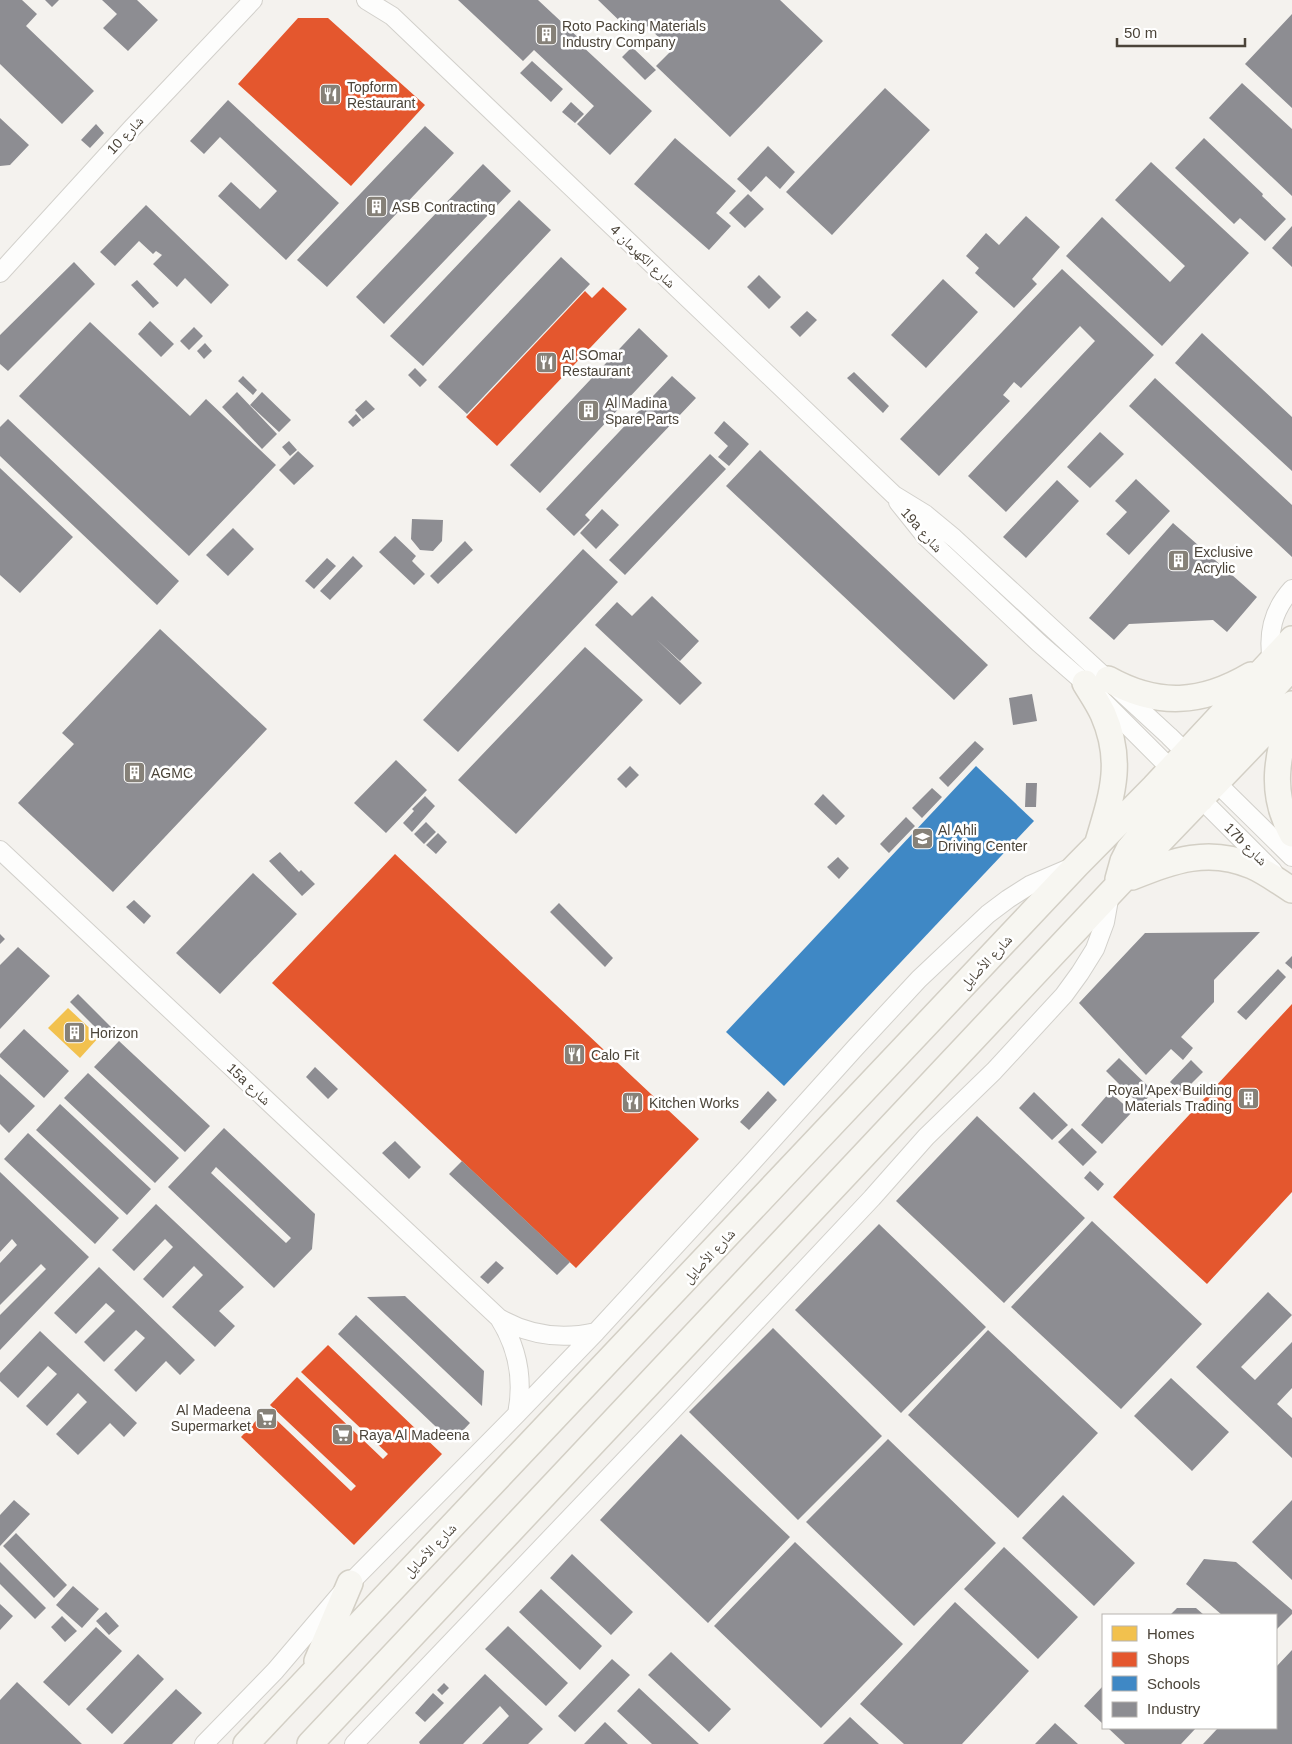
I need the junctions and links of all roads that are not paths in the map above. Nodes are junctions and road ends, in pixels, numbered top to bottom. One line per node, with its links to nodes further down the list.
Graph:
1 (253, 0): 5 (street, شارع 10)
2 (366, 0): 4 (street, شارع الكهرمان 4)
3 (382, 0): 4 (street, شارع الكهرمان 4)
4 (392, 16): 6 (street, شارع الكهرمان 4)
5 (0, 273)
6 (894, 495): 10 (street, 19a شارع)
7 (1292, 589): 9 (street)
8 (1292, 639): 9 (main road, شارع الأصايل)
9 (1277, 664): 10 (main road); 12 (main road, شارع الأصايل)
10 (1096, 681): 12 (street, 19a شارع); 14 (main road)
11 (1292, 705): 12 (main road, شارع الأصايل); 13 (main road)
12 (1194, 776): 14 (main road, شارع الأصايل); 16 (street, 17b شارع); 18 (main road, شارع الأصايل); 19 (street, 17b شارع)
13 (1292, 834)
14 (1097, 845): 17 (main road, شارع الأصايل)
15 (0, 850): 20 (street, 15a شارع)
16 (1292, 857)
17 (1078, 865): 21 (street); 24 (main road, شارع الأصايل)
18 (1117, 887): 19 (main road); 27 (main road, شارع الأصايل); 28 (street)
19 (1292, 890)
20 (499, 1318): 21 (street, 15a شارع); 22 (street, 15a شارع)
21 (596, 1332): 22 (street)
22 (517, 1414): 23 (street)
23 (350, 1582): 24 (main road); 25 (street)
24 (310, 1676): 26 (main road, شارع الأصايل)
25 (204, 1744)
26 (246, 1744)
27 (310, 1744)
28 (354, 1744)

